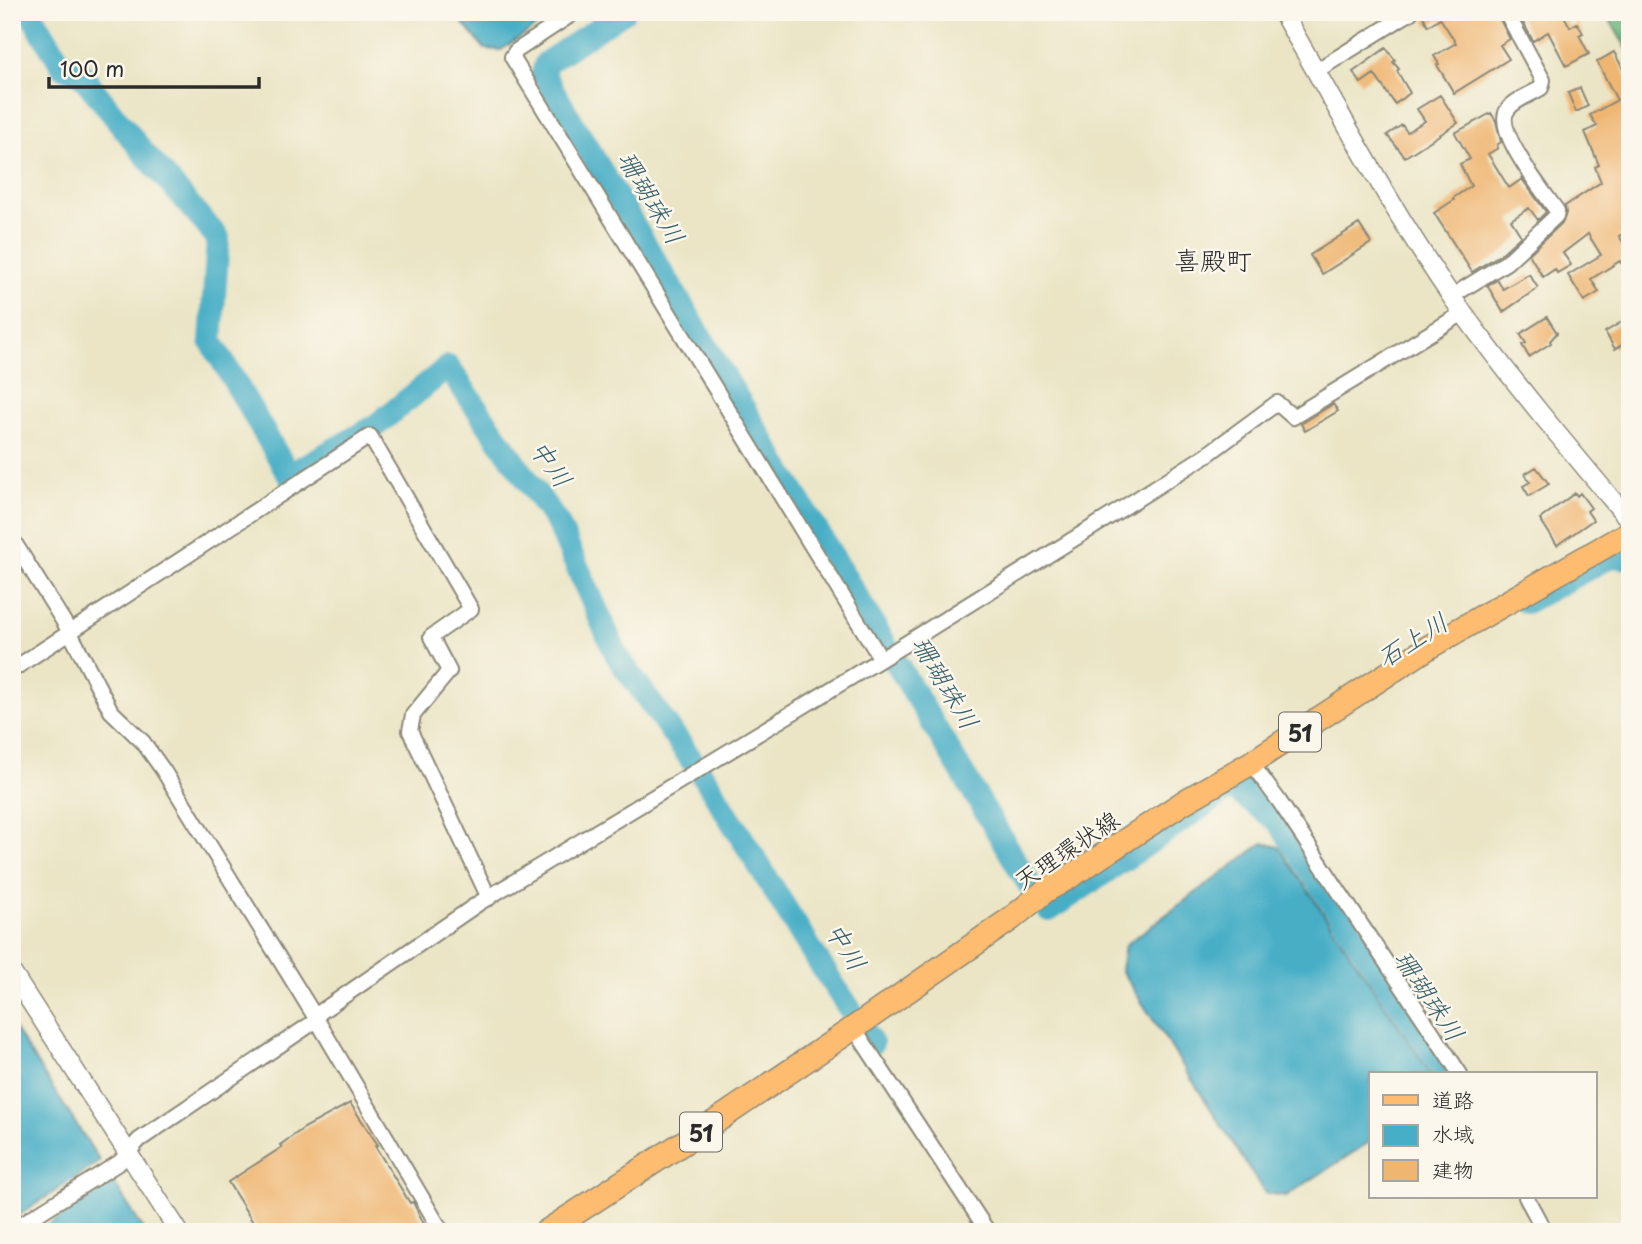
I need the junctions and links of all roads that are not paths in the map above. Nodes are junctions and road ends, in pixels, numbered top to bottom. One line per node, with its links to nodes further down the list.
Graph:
1 (575, 12): 12 (street)
2 (1282, 12): 5 (street)
3 (1411, 12): 5 (street)
4 (1506, 12): 6 (street)
5 (1316, 71): 6 (street)
6 (1452, 296): 7 (street)
7 (1464, 313): 8 (street); 12 (street)
8 (1630, 521)
9 (1630, 532): 14 (main road, 天理環状線 / 51)
10 (12, 539): 11 (street)
11 (69, 632): 13 (street); 15 (street); 17 (street)
12 (883, 658): 15 (street)
13 (12, 670)
14 (1251, 763): 18 (main road, 天理環状線 / 51); 19 (street)
15 (489, 898): 17 (street)
16 (12, 973): 20 (street)
17 (317, 1020): 20 (street); 24 (street)
18 (860, 1023): 25 (main road, 天理環状線 / 51); 26 (street)
19 (1459, 1072)
20 (129, 1153): 22 (street); 23 (street)
21 (1527, 1198): 27 (street)
22 (12, 1230)
23 (179, 1232)
24 (442, 1232)
25 (546, 1232)
26 (988, 1232)
27 (1545, 1232)

